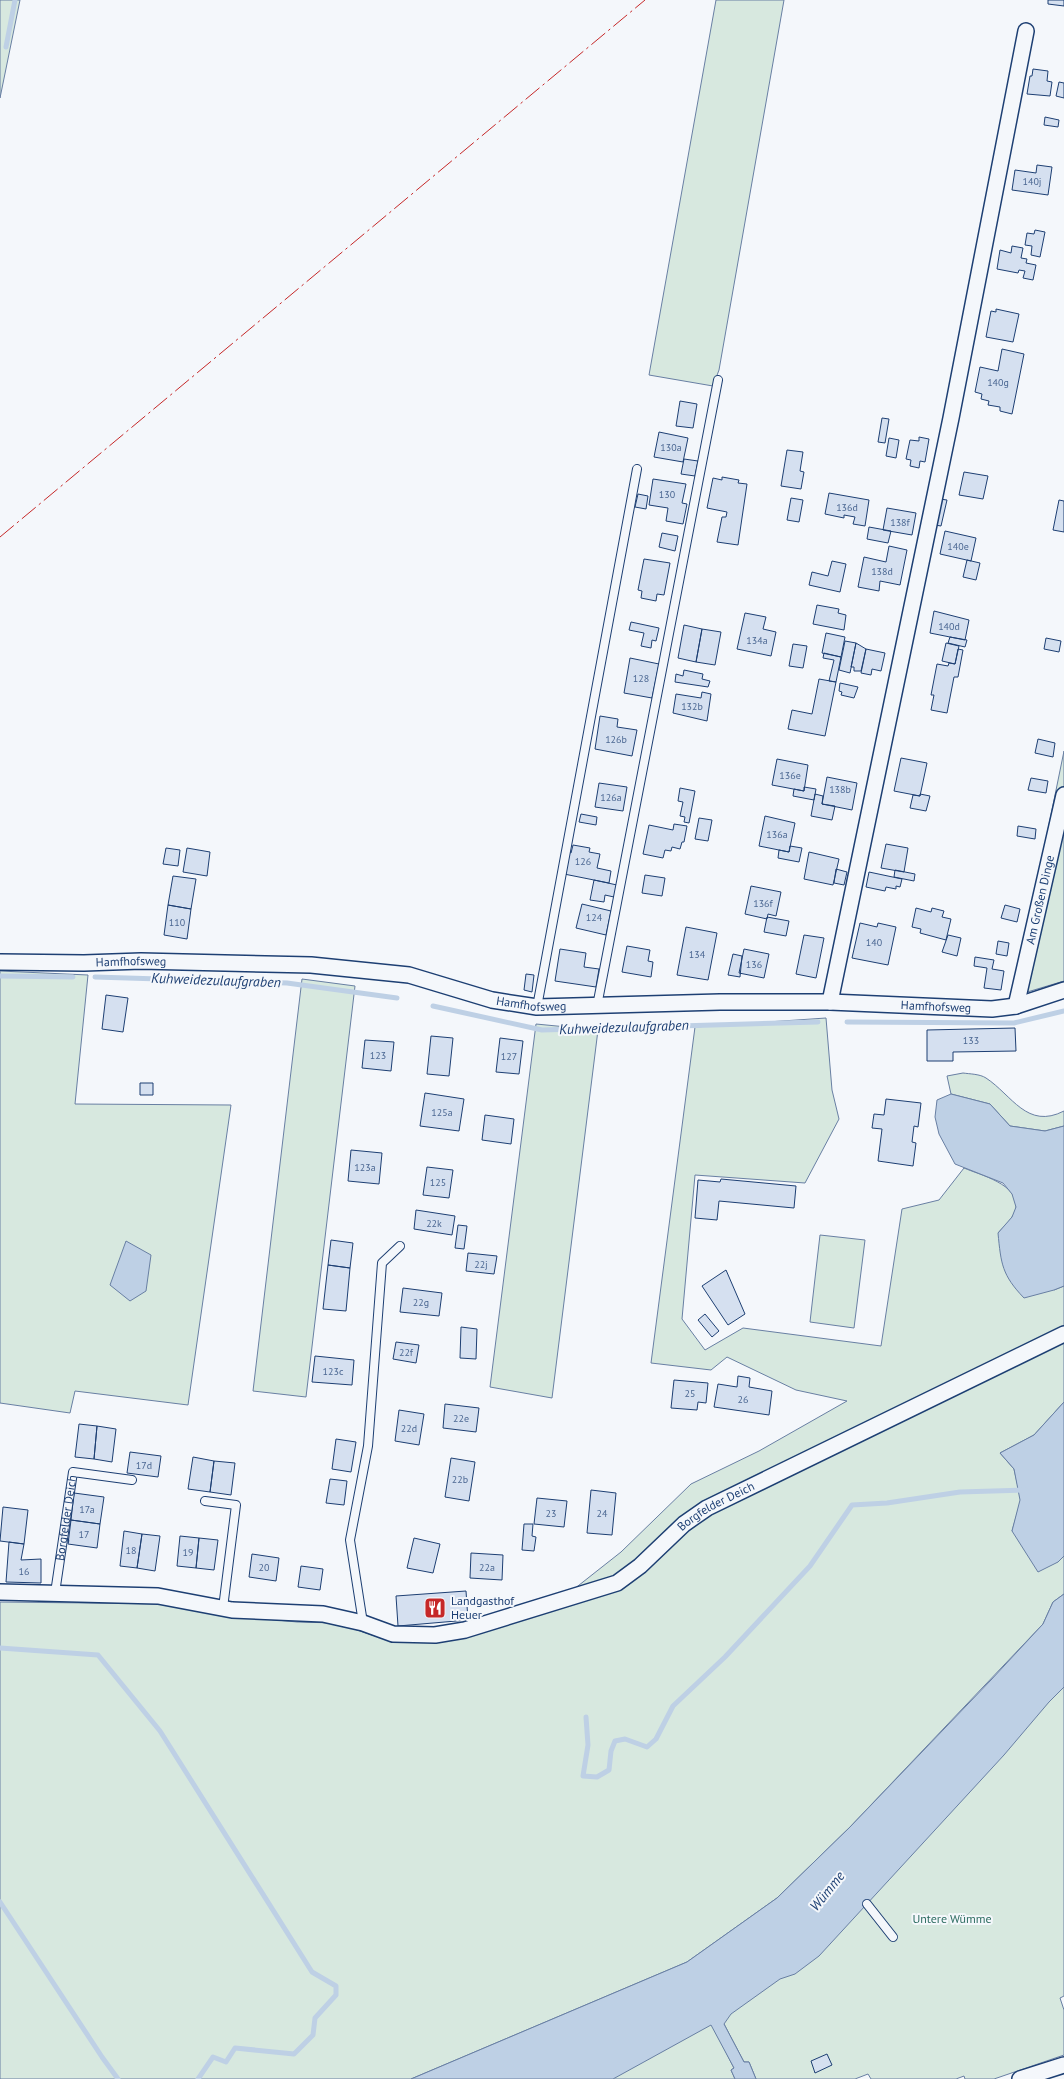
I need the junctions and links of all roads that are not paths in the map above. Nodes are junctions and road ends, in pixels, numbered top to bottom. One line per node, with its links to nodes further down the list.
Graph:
1 (1026, 31): 7 (street)
2 (718, 380): 8 (lane)
3 (637, 469): 10 (lane)
4 (1064, 795): 9 (street, Am Großen Dinge)
5 (0, 962): 10 (street, Hamfhofsweg)
6 (1064, 990): 9 (street, Hamfhofsweg)
7 (830, 1002): 8 (street, Hamfhofsweg); 9 (street, Hamfhofsweg)
8 (597, 1006): 10 (street, Hamfhofsweg)
9 (1016, 1006)
10 (537, 1007)
11 (400, 1246): 18 (lane)
12 (1064, 1334): 18 (street, Borgfelder Deich)
13 (132, 1480): 16 (lane, Borgfelder Deich)
14 (205, 1501): 17 (lane)
15 (0, 1592): 16 (street, Borgfelder Deich)
16 (55, 1593): 17 (street, Borgfelder Deich)
17 (223, 1608): 18 (street, Borgfelder Deich)
18 (363, 1624)
19 (867, 1904): 20 (lane)
20 (893, 1937)
21 (1064, 2065): 22 (street)
22 (1020, 2079)

